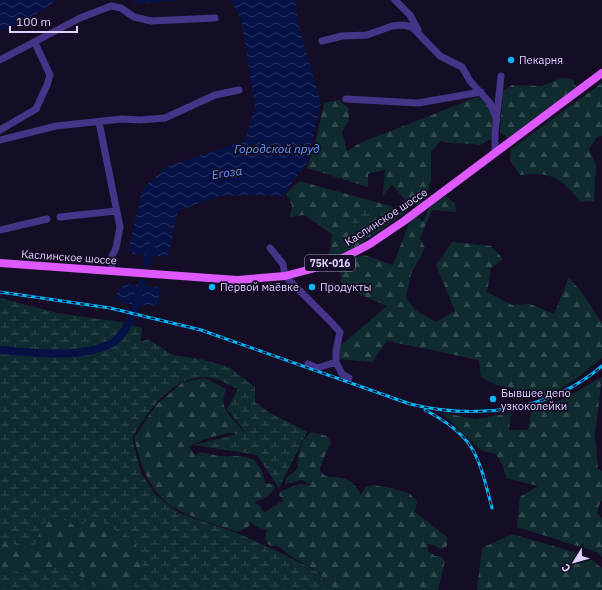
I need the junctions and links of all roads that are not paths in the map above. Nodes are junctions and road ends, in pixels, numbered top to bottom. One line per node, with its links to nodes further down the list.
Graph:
1 (395, 0): 3 (street)
2 (215, 18): 5 (street)
3 (419, 32): 4 (street); 10 (street)
4 (322, 41)
5 (35, 43): 6 (street); 14 (street)
6 (0, 60)
7 (602, 73): 16 (main road, Каслинское шоссе / 75К-016)
8 (501, 76): 12 (street)
9 (239, 90): 13 (street)
10 (481, 92): 11 (street); 12 (street)
11 (346, 99)
12 (497, 119): 16 (street)
13 (99, 122): 15 (street); 17 (street)
14 (0, 130)
15 (0, 140)
16 (495, 152): 24 (main road, Каслинское шоссе / 75К-016)
17 (116, 211): 18 (street); 23 (street)
18 (60, 217)
19 (47, 219): 20 (street)
20 (0, 230)
21 (270, 248): 24 (street)
22 (0, 264): 23 (main road, Каслинское шоссе / 75К-016)
23 (112, 271): 24 (main road, Каслинское шоссе / 75К-016)
24 (285, 276): 25 (street)
25 (336, 362): 26 (street); 27 (street)
26 (308, 364)
27 (348, 378)

